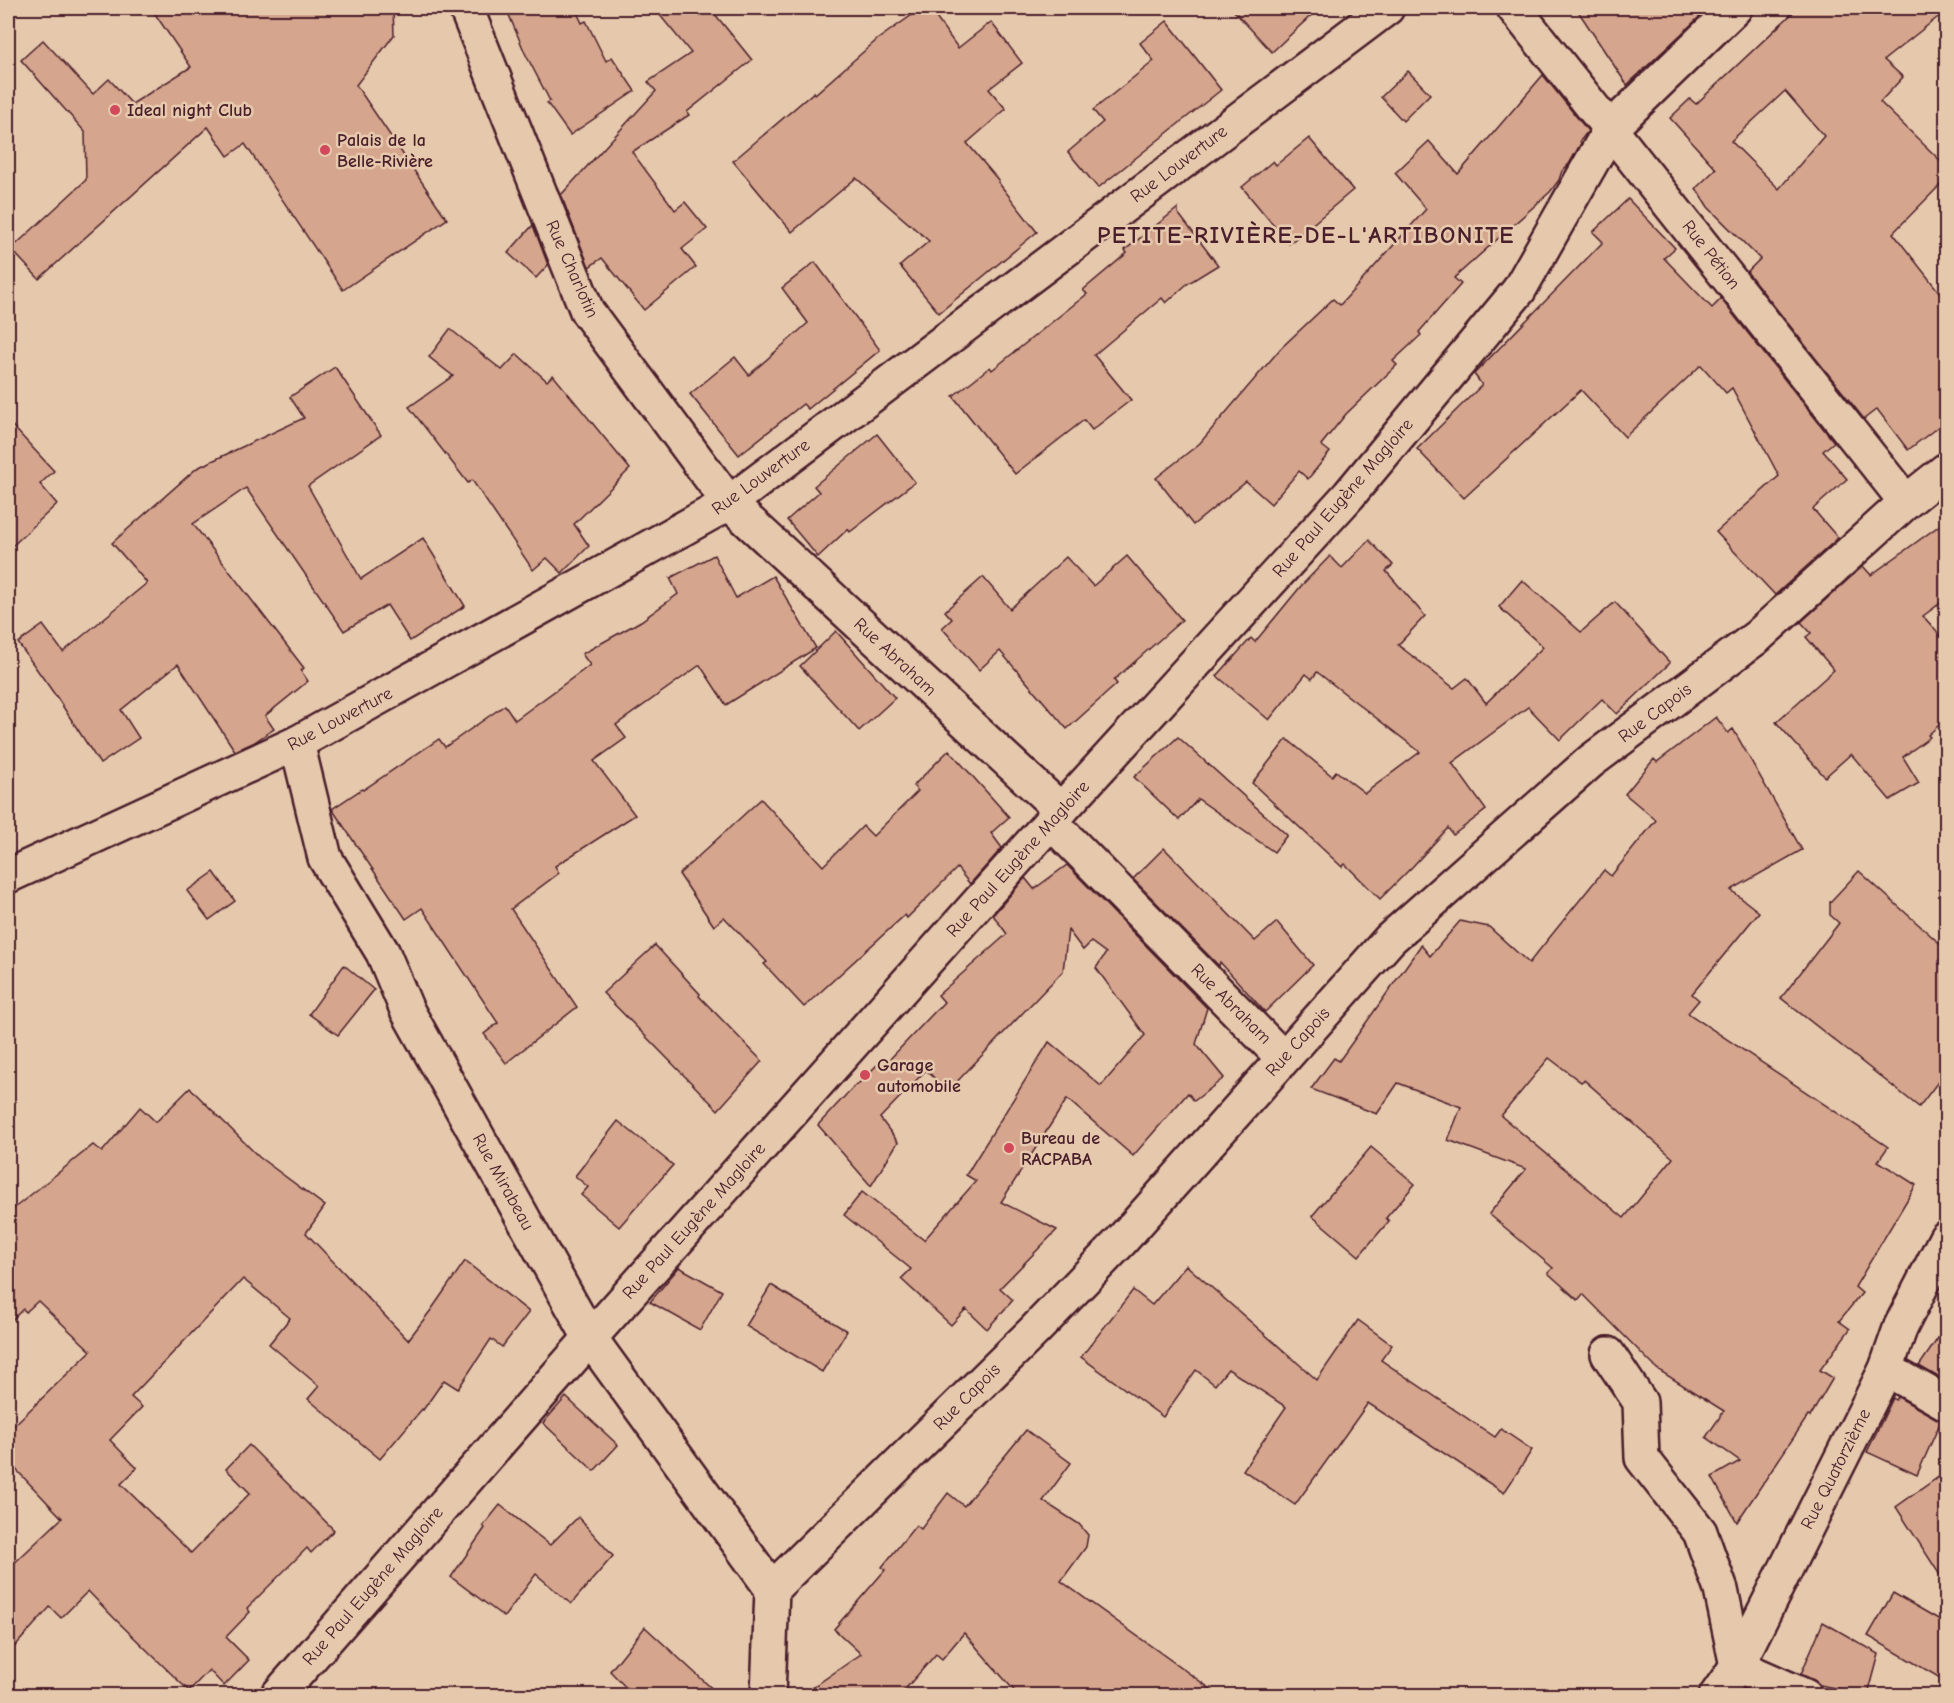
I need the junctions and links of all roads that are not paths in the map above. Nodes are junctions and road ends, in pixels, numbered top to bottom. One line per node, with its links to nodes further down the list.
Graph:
1 (466, 8): 8 (street, Rue Charlotin)
2 (1387, 8): 8 (street, Rue Louverture)
3 (1514, 8): 5 (street, Rue Pétion)
4 (1735, 8): 5 (street, Rue Paul Eugène Magloire)
5 (1611, 128): 7 (street, Rue Pétion); 10 (street, Rue Paul Eugène Magloire)
6 (1947, 470): 7 (street, Rue Capois)
7 (1906, 502): 12 (street, Rue Capois)
8 (729, 503): 9 (street, Rue Louverture); 10 (street, Rue Abraham)
9 (297, 743): 11 (street, Rue Louverture); 14 (street, Rue Mirabeau)
10 (1056, 816): 12 (street, Rue Abraham); 14 (street, Rue Paul Eugène Magloire)
11 (8, 876)
12 (1284, 1058): 18 (street, Rue Capois)
13 (1947, 1238): 16 (street, Rue Quatorzième)
14 (590, 1338): 18 (street, Rue Mirabeau); 20 (street, Rue Paul Eugène Magloire)
15 (1608, 1354): 19 (street)
16 (1886, 1369): 17 (street); 19 (street, Rue Quatorzième)
17 (1947, 1403)
18 (772, 1589): 21 (street)
19 (1737, 1666): 22 (street, Rue Quatorzième); 23 (street)
20 (277, 1695)
21 (769, 1695)
22 (1716, 1695)
23 (1805, 1695)

